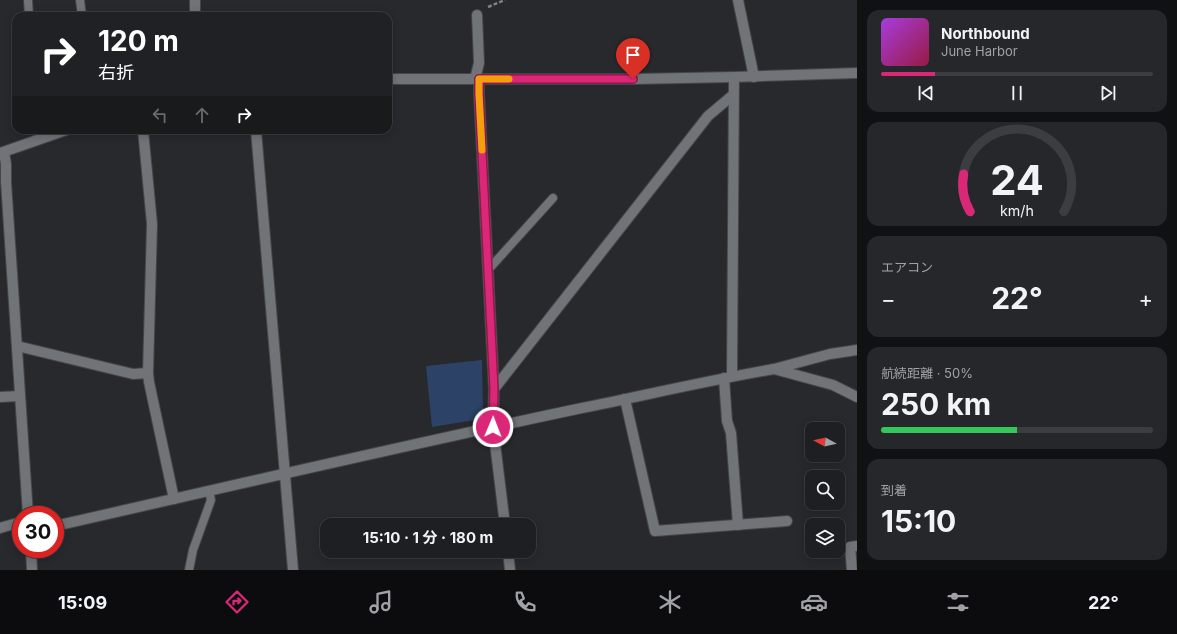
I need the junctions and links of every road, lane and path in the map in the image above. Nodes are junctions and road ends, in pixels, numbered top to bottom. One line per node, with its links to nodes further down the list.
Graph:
1 (28, 0): 6 (lane)
2 (80, 0): 7 (lane)
3 (195, 0): 8 (street)
4 (506, 0): 9 (path)
5 (738, 0): 12 (street)
6 (29, 12)
7 (82, 12)
8 (195, 12)
9 (477, 15): 14 (street)
10 (857, 73): 12 (street)
11 (734, 77): 12 (street); 14 (street); 15 (street)
12 (754, 77)
13 (392, 79): 14 (street)
14 (477, 79): 21 (street)
15 (733, 95): 26 (street); 27 (street)
16 (54, 134): 19 (street)
17 (143, 134): 25 (street)
18 (256, 134): 33 (street)
19 (2, 152): 22 (street)
20 (553, 198): 21 (lane)
21 (488, 270): 27 (street)
22 (17, 346): 25 (street); 28 (street)
23 (857, 350): 24 (street)
24 (774, 369): 26 (street); 29 (street)
25 (148, 372): 35 (street)
26 (728, 377): 31 (street); 41 (street)
27 (494, 389): 32 (street)
28 (20, 396): 30 (street); 36 (street)
29 (857, 396)
30 (0, 397)
31 (625, 399): 32 (street); 41 (street)
32 (493, 427): 33 (street); 37 (street)
33 (284, 473): 34 (street); 48 (street)
34 (209, 491): 35 (street); 47 (lane)
35 (174, 499): 39 (street)
36 (27, 506)
37 (504, 518)
38 (787, 521): 41 (street)
39 (64, 524)
40 (12, 525): 42 (street)
41 (738, 525)
42 (0, 528)
43 (857, 546): 50 (street)
44 (31, 558): 46 (street)
45 (509, 558): 49 (street)
46 (32, 570)
47 (189, 570)
48 (293, 570)
49 (510, 570)
50 (852, 570)

